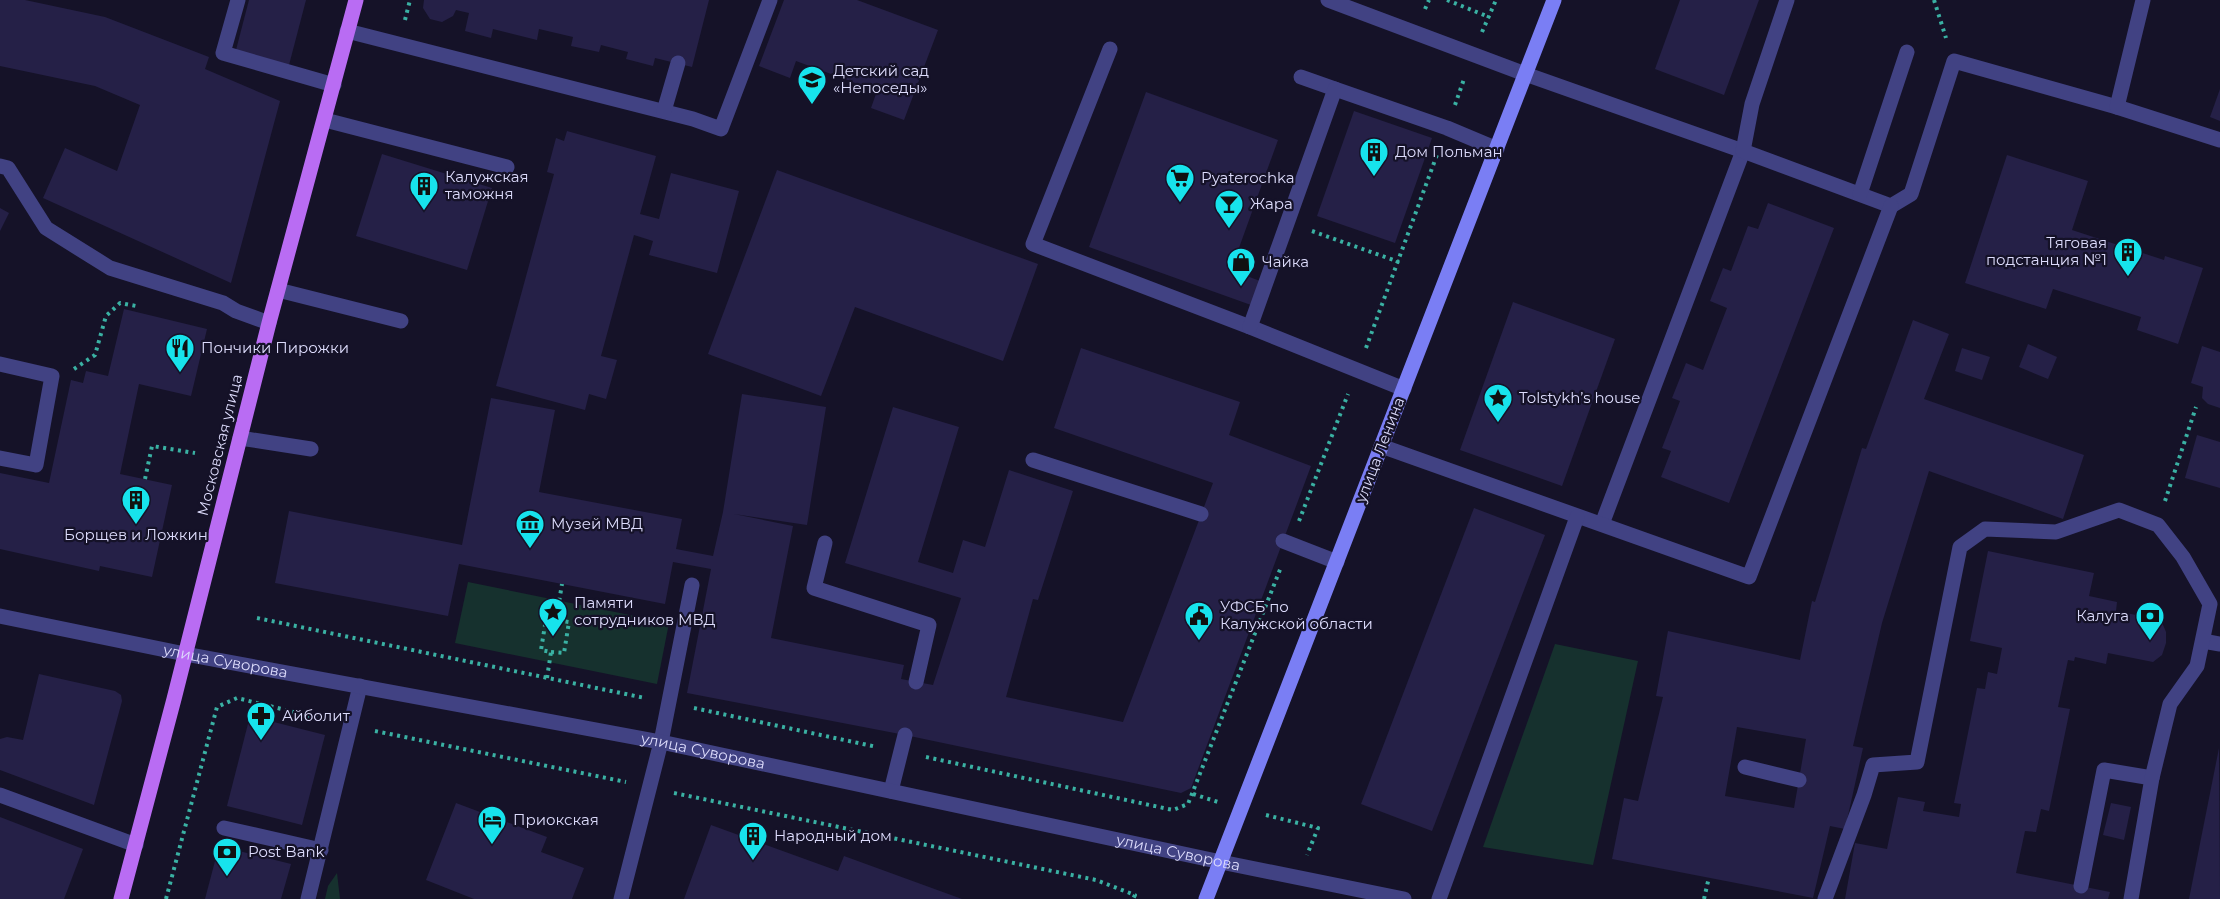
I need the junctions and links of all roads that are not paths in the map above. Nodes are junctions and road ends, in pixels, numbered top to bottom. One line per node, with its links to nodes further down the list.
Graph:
1 (238, 0): 14 (street)
2 (356, 0): 8 (main road, Московская улица)
3 (770, 0): 17 (street)
4 (1328, 0): 12 (street)
5 (1554, 0): 12 (main road, улица Ленина)
6 (1787, 0): 21 (street)
7 (2143, 0): 16 (street)
8 (347, 31): 14 (main road, Московская улица); 17 (street)
9 (1110, 48): 29 (street)
10 (1907, 51): 24 (street)
11 (678, 63): 17 (street)
12 (1525, 74): 20 (main road, улица Ленина); 21 (street)
13 (1301, 77): 15 (street)
14 (334, 85): 18 (main road, Московская улица)
15 (1335, 89): 20 (street); 29 (street)
16 (2117, 107): 19 (street); 25 (street)
17 (664, 111)
18 (325, 120): 23 (street); 26 (main road, Московская улица)
19 (2220, 140)
20 (1497, 148): 31 (main road, улица Ленина)
21 (1743, 151): 24 (street); 39 (street)
22 (0, 166): 28 (street)
23 (507, 167)
24 (1860, 194): 25 (street)
25 (1891, 206): 39 (street)
26 (278, 290): 27 (street); 28 (main road, Московская улица)
27 (401, 321)
28 (269, 323): 32 (main road, Московская улица)
29 (1250, 327): 31 (street)
30 (0, 364): 35 (street)
31 (1404, 389): 33 (main road, улица Ленина)
32 (240, 438): 34 (street); 47 (main road, Московская улица)
33 (1382, 446): 38 (street); 42 (main road, улица Ленина)
34 (311, 449)
35 (0, 458)
36 (1033, 460): 37 (street)
37 (1201, 514)
38 (1577, 517): 39 (street); 67 (street)
39 (1602, 524)
40 (825, 543): 48 (street)
41 (1287, 543): 42 (street)
42 (1336, 562): 60 (main road, улица Ленина)
43 (692, 585): 51 (street)
44 (0, 616): 47 (street, улица Суворова)
45 (2203, 641): 46 (street); 53 (street); 68 (street)
46 (2220, 644)
47 (185, 654): 49 (street, улица Суворова); 58 (main road, Московская улица)
48 (916, 682)
49 (360, 686): 51 (street, улица Суворова); 59 (street)
50 (905, 735): 55 (street)
51 (661, 742): 55 (street, улица Суворова); 64 (street)
52 (1745, 767): 54 (street)
53 (2152, 778): 61 (street); 69 (street)
54 (1799, 780)
55 (891, 791): 60 (street, улица Суворова)
56 (0, 795): 58 (street)
57 (224, 828): 59 (street)
58 (135, 845): 62 (main road, Московская улица)
59 (321, 850): 63 (street)
60 (1221, 862): 65 (main road, улица Ленина); 66 (street, улица Суворова)
61 (2082, 886)
62 (121, 899)
63 (308, 899)
64 (621, 899)
65 (1206, 899)
66 (1404, 899)
67 (1439, 899)
68 (1825, 899)
69 (2131, 899)

